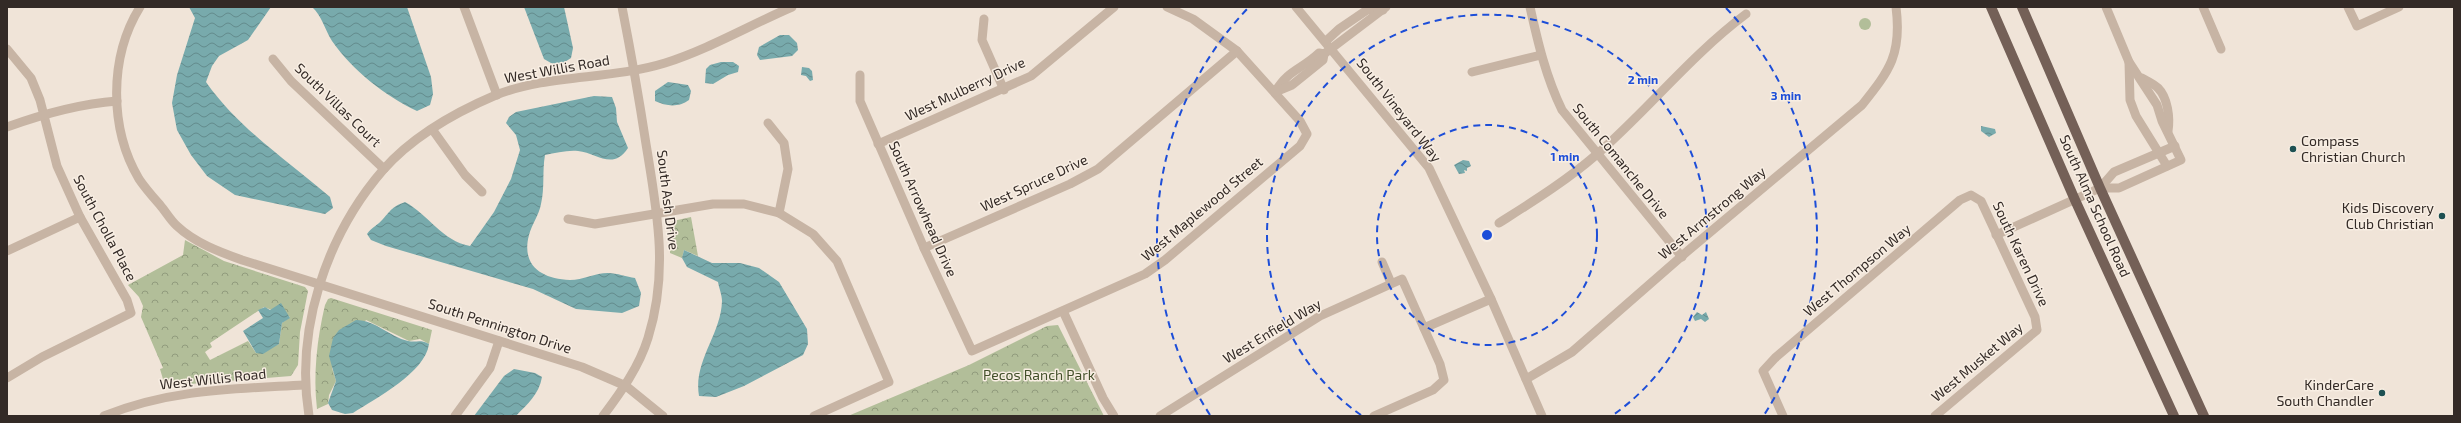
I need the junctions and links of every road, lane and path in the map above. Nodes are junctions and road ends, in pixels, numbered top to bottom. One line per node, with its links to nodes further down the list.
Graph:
1 (140, 7): 32 (street, South Pennington Drive)
2 (464, 7): 31 (street)
3 (622, 7): 26 (street, South Ash Drive)
4 (1114, 7): 29 (street, West Mulberry Drive)
5 (1167, 7): 22 (street)
6 (1296, 7): 19 (street, South Vineyard Way)
7 (1530, 7): 23 (street, South Comanche Drive)
8 (1896, 7): 55 (street, West Armstrong Way)
9 (1992, 7): 46 (main road, South Alma School Road)
10 (2022, 7): 43 (main road, South Alma School Road)
11 (2106, 7): 25 (street)
12 (2203, 7): 21 (street)
13 (2348, 7): 14 (street)
14 (2399, 7)
15 (790, 8): 26 (street, West Willis Road)
16 (1384, 8): 19 (street)
17 (1746, 14): 40 (street)
18 (984, 19): 29 (street)
19 (1329, 45): 30 (street); 59 (street, South Vineyard Way)
20 (7, 49): 33 (street, South Cholla Place)
21 (2221, 49)
22 (1237, 51): 30 (street); 53 (street, West Spruce Drive)
23 (1541, 55): 27 (street); 40 (street, South Comanche Drive)
24 (273, 59): 42 (street, South Villas Court)
25 (2129, 62): 38 (street); 39 (street)
26 (634, 70): 31 (street, West Willis Road); 48 (street, South Ash Drive)
27 (1472, 72)
28 (860, 75): 37 (street, South Arrowhead Drive)
29 (1004, 90): 37 (street, West Mulberry Drive)
30 (1275, 92): 60 (street, West Maplewood Street)
31 (497, 95): 36 (street, West Willis Road)
32 (117, 102): 33 (street); 57 (street, South Pennington Drive)
33 (44, 113): 35 (street); 49 (street, South Cholla Place)
34 (768, 124): 47 (street)
35 (7, 127)
36 (432, 129): 42 (street, West Willis Road); 44 (street)
37 (878, 144): 53 (street, South Arrowhead Drive)
38 (2175, 146): 39 (street); 41 (street)
39 (2160, 153): 41 (street); 43 (street)
40 (1596, 155): 51 (street); 55 (street, South Comanche Drive)
41 (2167, 166): 43 (street)
42 (384, 169): 57 (street, West Willis Road)
43 (2100, 188): 46 (street); 82 (main road, South Alma School Road)
44 (482, 192)
45 (1971, 195): 52 (street, South Karen Drive); 79 (street, West Thompson Way)
46 (2075, 200): 52 (street); 81 (main road, South Alma School Road)
47 (779, 213): 48 (street); 74 (street)
48 (658, 214): 50 (street); 68 (street, South Ash Drive)
49 (80, 217): 54 (street); 65 (street, South Cholla Place)
50 (568, 219)
51 (1499, 223)
52 (1996, 235): 62 (street, South Karen Drive)
53 (924, 248): 64 (street, South Arrowhead Drive)
54 (7, 251)
55 (1682, 257): 66 (street, West Armstrong Way)
56 (1382, 262): 58 (street)
57 (320, 283): 63 (street, South Pennington Drive); 67 (street, West Willis Road)
58 (1391, 283): 61 (street, West Enfield Way); 76 (street, West Enfield Way)
59 (1491, 299): 61 (street); 66 (street, South Vineyard Way)
60 (1063, 311): 64 (street, West Maplewood Street); 75 (street)
61 (1424, 328): 77 (street)
62 (2037, 330): 80 (street, West Musket Way)
63 (499, 342): 68 (street, South Pennington Drive); 71 (street)
64 (972, 351)
65 (7, 378)
66 (1526, 379): 78 (street, South Vineyard Way)
67 (304, 385): 69 (street, West Willis Road); 70 (street, West Willis Road)
68 (626, 386): 72 (street, South Ash Drive); 73 (street, South Pennington Drive)
69 (104, 416)
70 (309, 416)
71 (455, 416)
72 (603, 416)
73 (663, 416)
74 (814, 416)
75 (1114, 416)
76 (1160, 416)
77 (1374, 416)
78 (1542, 416)
79 (1783, 416)
80 (1935, 416)
81 (2174, 416)
82 (2204, 416)

